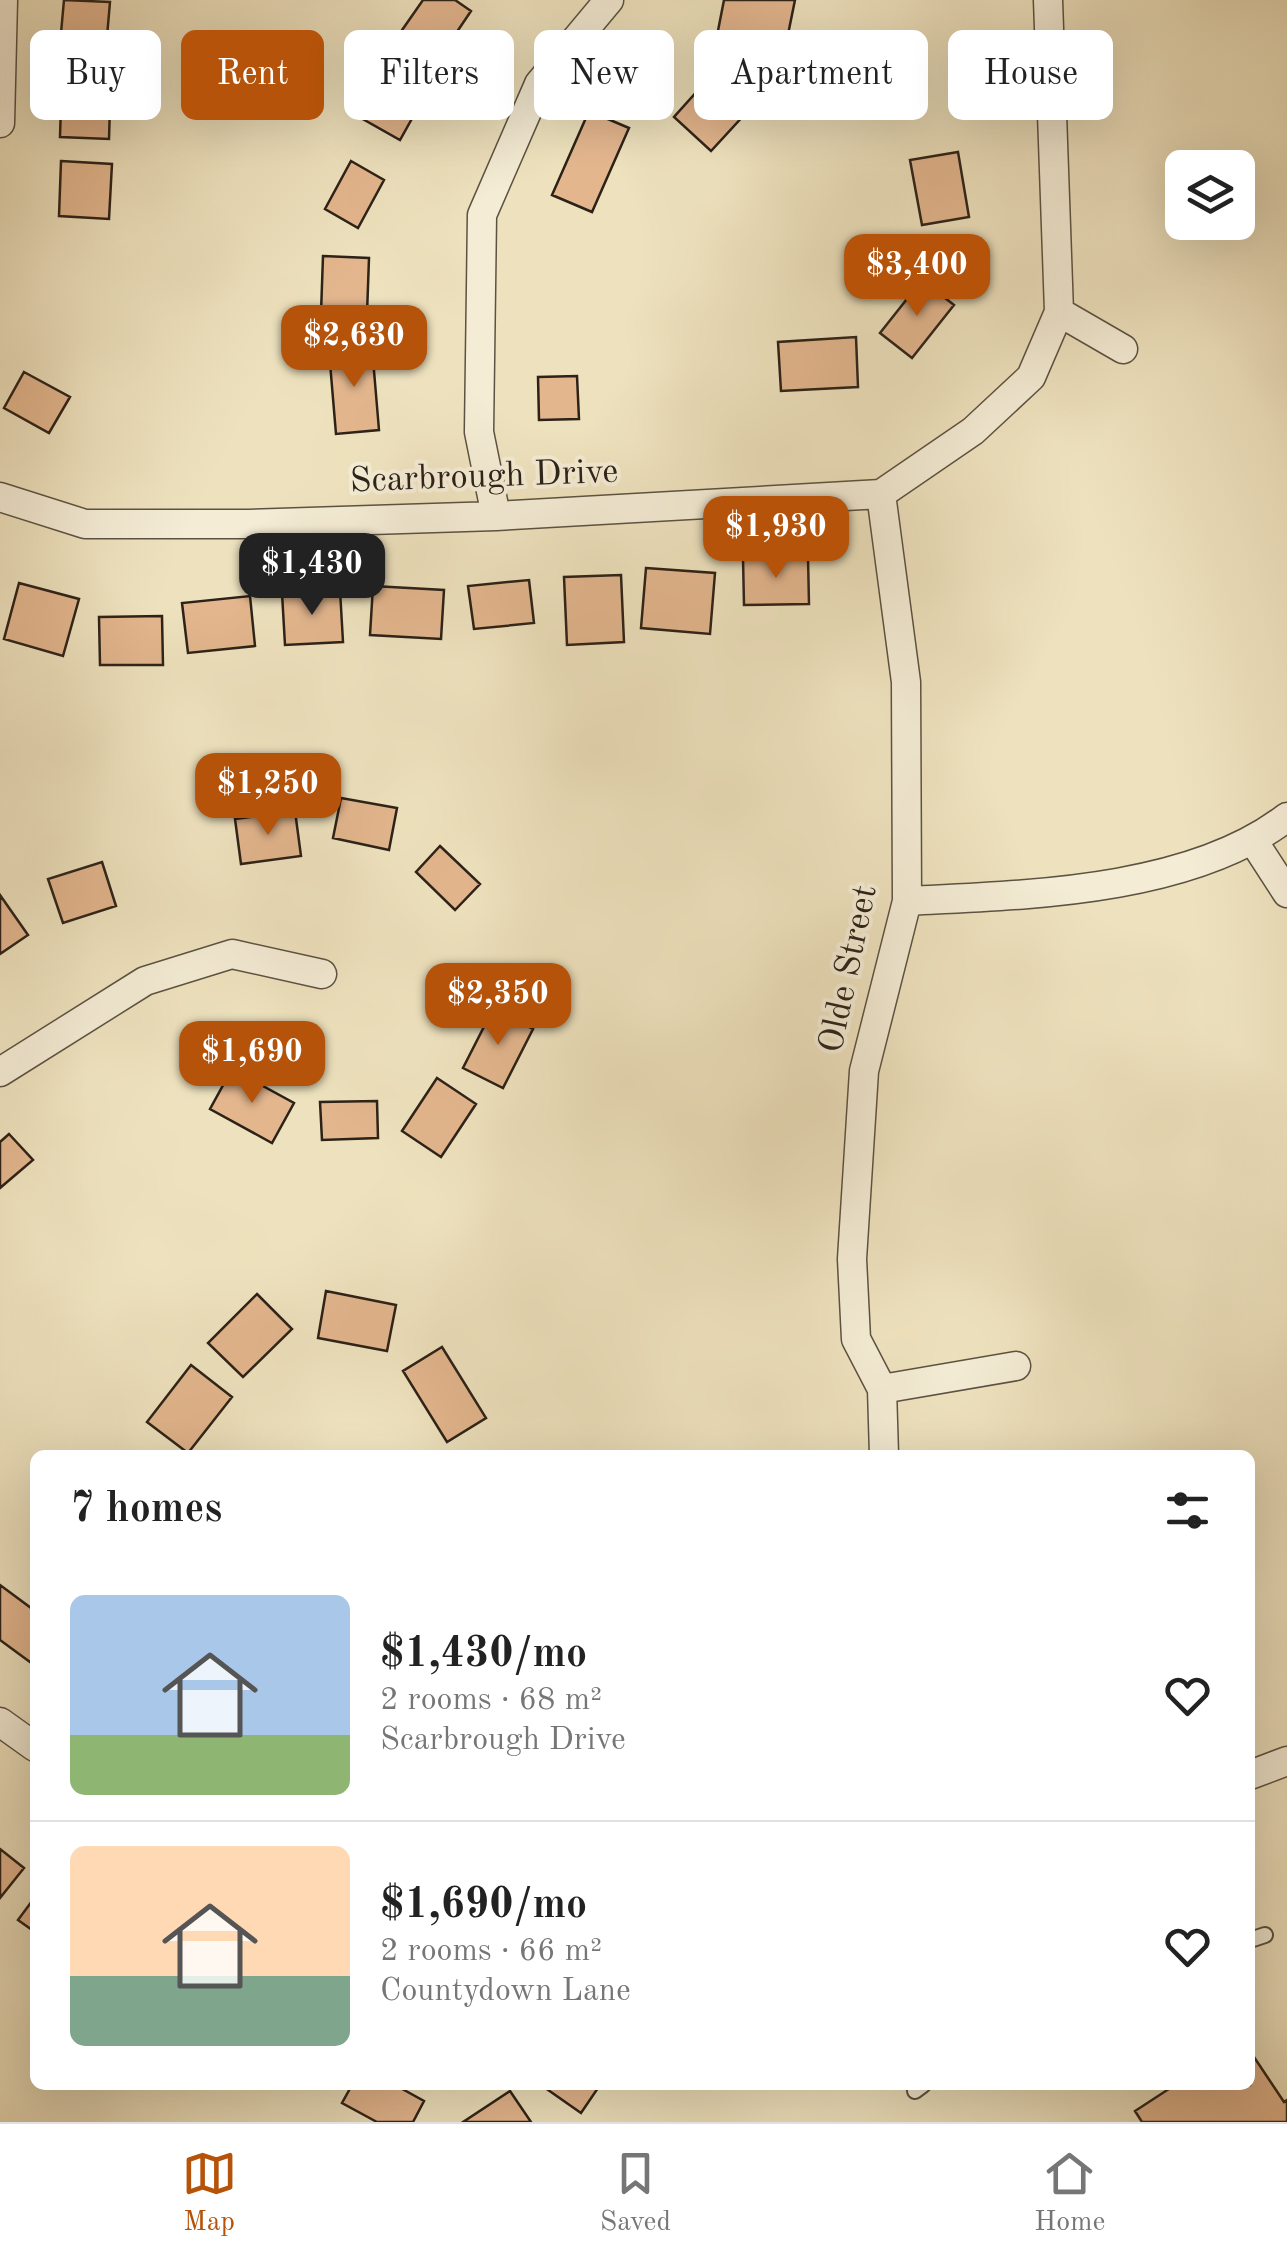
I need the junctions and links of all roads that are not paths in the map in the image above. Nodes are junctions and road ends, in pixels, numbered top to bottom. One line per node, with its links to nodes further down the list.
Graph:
1 (4, 0): 4 (street)
2 (610, 0): 9 (street)
3 (1048, 0): 5 (street)
4 (0, 123)
5 (1059, 312): 6 (street); 7 (street)
6 (1124, 348)
7 (880, 494): 9 (street, Scarbrough Drive); 13 (street, Olde Street)
8 (0, 497): 9 (street, Scarbrough Drive)
9 (496, 516)
10 (1287, 816): 11 (street)
11 (1254, 842): 12 (street); 13 (street)
12 (1287, 893)
13 (908, 901): 17 (street, Olde Street)
14 (322, 974): 15 (street)
15 (0, 1072)
16 (1016, 1366): 17 (street)
17 (882, 1389): 18 (street, Olde Street)
18 (884, 1450)
19 (0, 1722): 20 (street)
20 (30, 1743)
21 (1287, 1761): 22 (street)
22 (1255, 1773)

